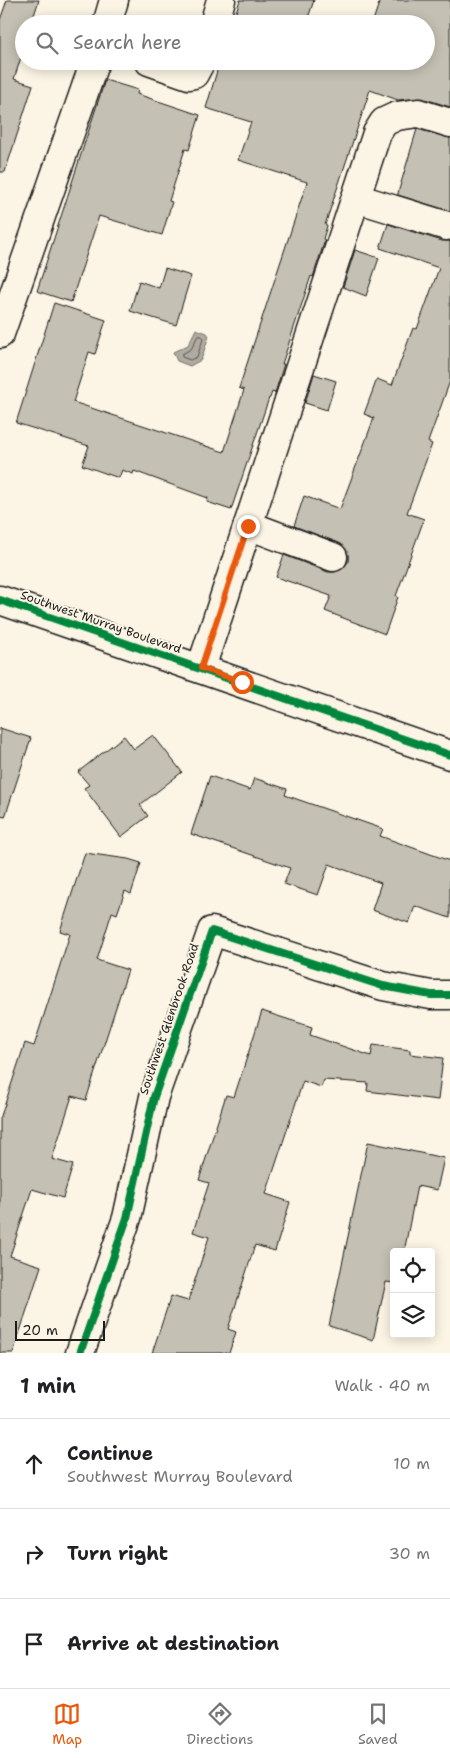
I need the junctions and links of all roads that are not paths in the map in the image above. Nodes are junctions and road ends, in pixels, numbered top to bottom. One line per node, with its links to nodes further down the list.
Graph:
1 (114, 0): 3 (street)
2 (221, 0): 4 (street)
3 (110, 15)
4 (217, 15)
5 (91, 70): 11 (street)
6 (177, 70): 7 (street)
7 (196, 70)
8 (450, 123): 9 (street)
9 (356, 198): 10 (street); 12 (street)
10 (447, 226)
11 (0, 334)
12 (248, 526): 13 (street); 15 (street)
13 (333, 557)
14 (0, 600): 15 (street, Southwest Murray Boulevard)
15 (201, 668): 16 (street, Southwest Murray Boulevard)
16 (450, 755)
17 (450, 995): 18 (street, Southwest Glenbrook Road)
18 (80, 1353)

